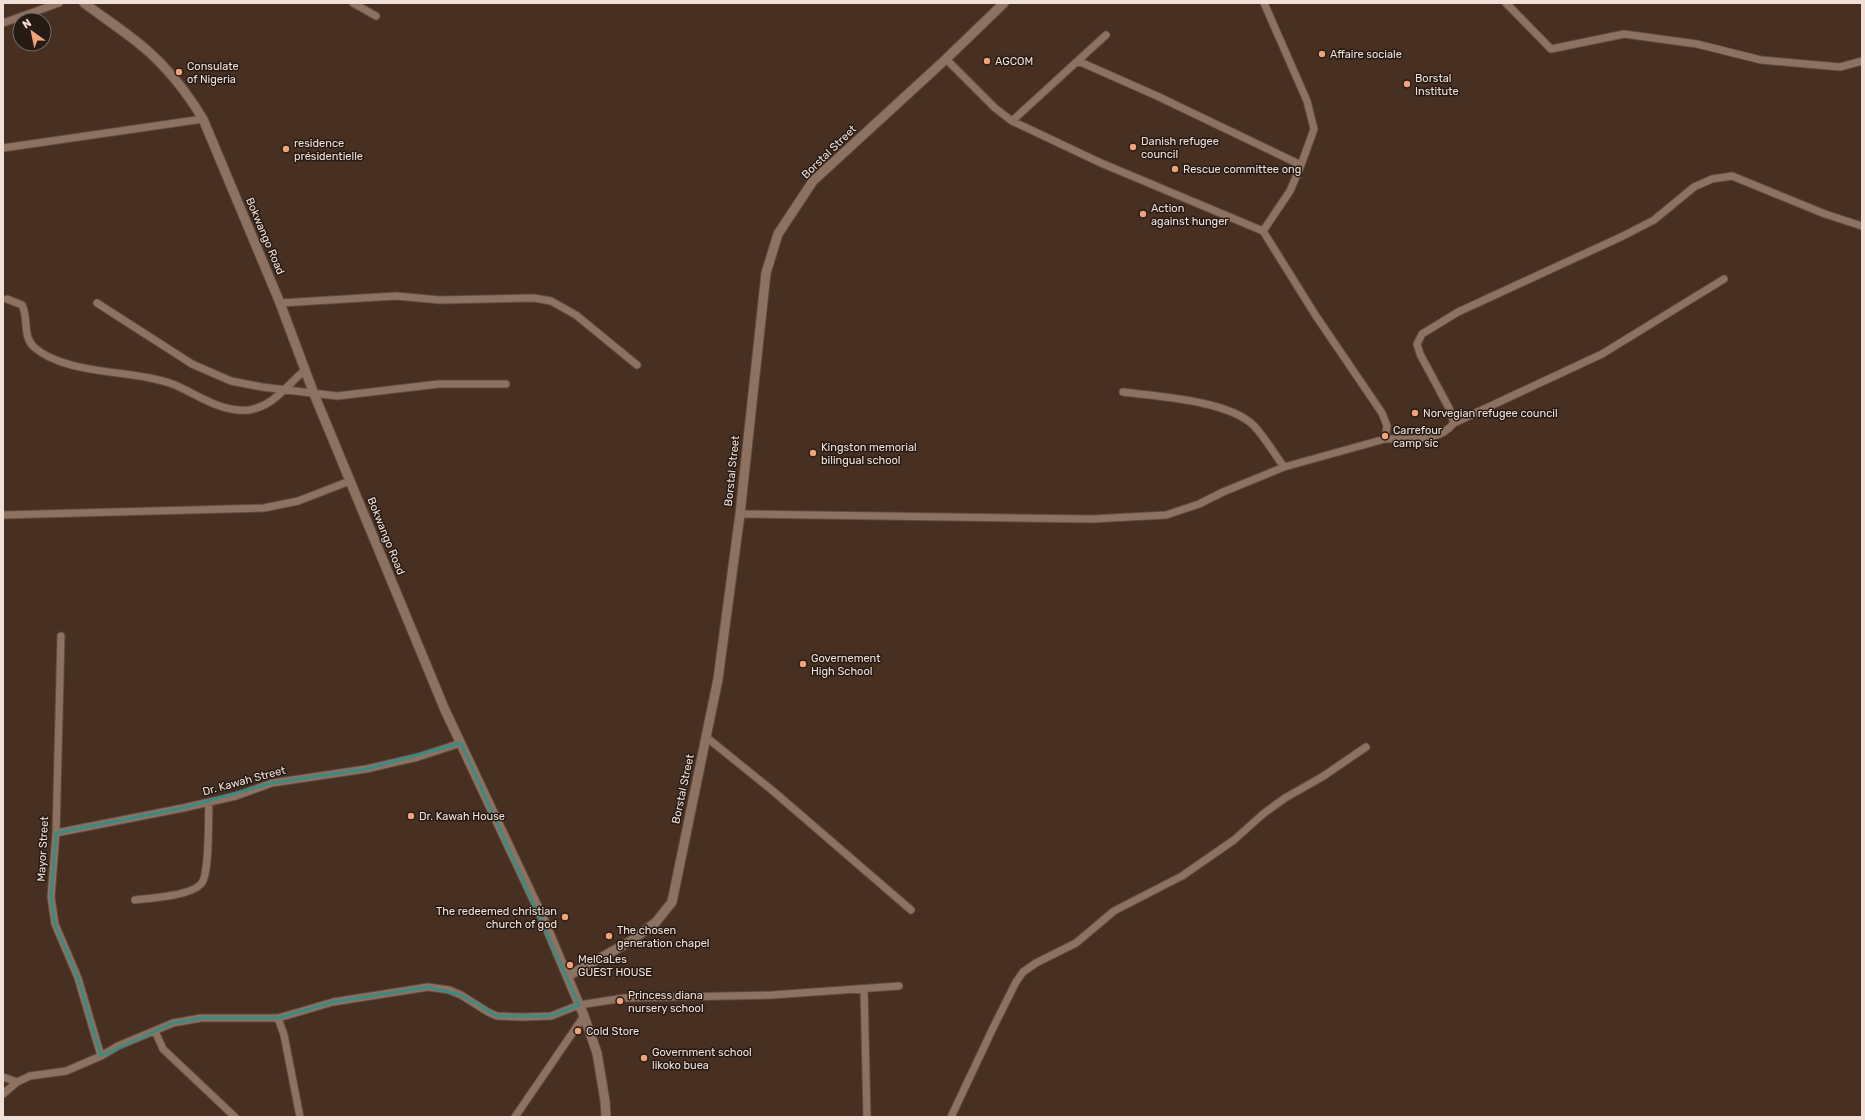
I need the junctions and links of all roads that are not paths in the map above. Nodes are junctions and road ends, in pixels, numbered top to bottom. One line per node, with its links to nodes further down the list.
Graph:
1 (59, 3): 8 (street)
2 (84, 3): 13 (street, Bokwango Road)
3 (353, 3): 7 (street)
4 (1004, 3): 10 (street, Borstal Street)
5 (1264, 3): 16 (street)
6 (1506, 3): 12 (street)
7 (376, 16)
8 (3, 22)
9 (1106, 35): 11 (street)
10 (946, 59): 14 (street); 33 (street, Borstal Street)
11 (1078, 61): 14 (street); 16 (street)
12 (1862, 61)
13 (203, 119): 15 (street); 22 (street, Bokwango Road)
14 (1012, 121): 18 (street)
15 (3, 148)
16 (1302, 166): 18 (street)
17 (1862, 226): 29 (street)
18 (1263, 231): 30 (street)
19 (1724, 279): 29 (street)
20 (7, 299): 26 (street)
21 (97, 303): 26 (street)
22 (280, 303): 23 (street); 24 (street, Bokwango Road)
23 (637, 365)
24 (305, 370): 26 (street); 28 (street, Bokwango Road)
25 (506, 384): 28 (street)
26 (286, 390): 28 (street)
27 (1123, 392): 31 (street)
28 (314, 394): 32 (street, Bokwango Road)
29 (1454, 423): 30 (street)
30 (1385, 439): 31 (street)
31 (1284, 467): 33 (street)
32 (350, 481): 34 (street); 37 (street, Bokwango Road)
33 (740, 514): 36 (street, Borstal Street)
34 (3, 515)
35 (61, 636): 40 (street, Mayor Street)
36 (706, 736): 42 (street); 43 (street, Borstal Street)
37 (460, 743): 39 (street, Dr. Kawah Street); 43 (street, Bokwango Road)
38 (1366, 747): 61 (street)
39 (209, 802): 40 (street, Dr. Kawah Street); 41 (street)
40 (56, 833): 50 (street, Mayor Street)
41 (135, 900)
42 (911, 910)
43 (568, 976): 46 (street, Bokwango Road)
44 (899, 986): 45 (street)
45 (864, 989): 46 (street); 60 (street)
46 (579, 1005): 47 (street, Bokwango Road); 48 (street)
47 (584, 1016): 54 (street); 59 (street, Bokwango Road)
48 (278, 1018): 49 (street); 56 (street)
49 (155, 1031): 50 (street); 55 (street)
50 (101, 1056): 52 (street)
51 (3, 1077): 52 (street)
52 (17, 1082): 53 (street)
53 (3, 1094)
54 (522, 1107): 57 (street); 58 (street)
55 (235, 1117)
56 (300, 1117)
57 (515, 1117)
58 (522, 1117)
59 (606, 1117)
60 (867, 1117)
61 (951, 1117)

